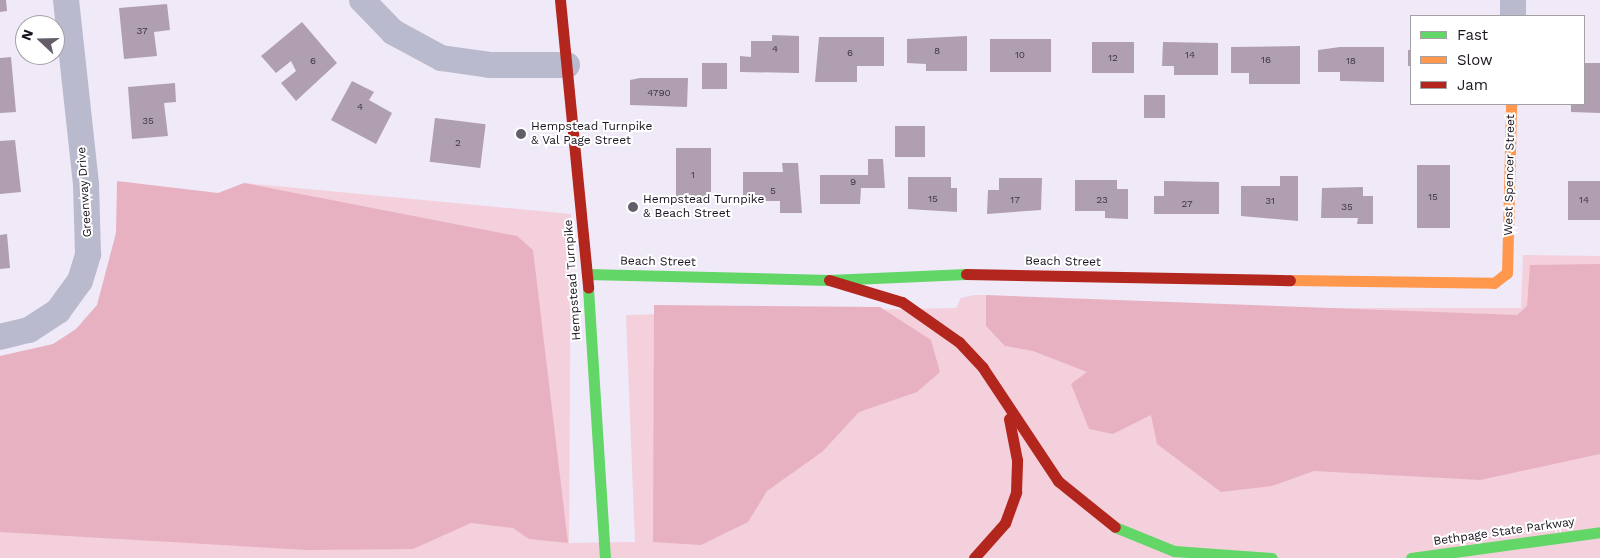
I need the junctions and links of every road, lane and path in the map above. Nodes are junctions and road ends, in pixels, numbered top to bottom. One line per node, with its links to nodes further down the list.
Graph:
1 (66, 0): 11 (street, Greenway Drive)
2 (362, 0): 6 (street)
3 (560, 0): 6 (main road, Hempstead Turnpike)
4 (1513, 0): 5 (street)
5 (1513, 15)
6 (568, 65): 9 (main road, Hempstead Turnpike)
7 (1511, 105): 8 (main road, West Spencer Street)
8 (1508, 246): 10 (main road, Beach Street)
9 (587, 274): 10 (main road, Beach Street); 14 (main road, Hempstead Turnpike)
10 (829, 280): 12 (main road)
11 (0, 337)
12 (1007, 408): 15 (main road); 16 (main road)
13 (1600, 532): 17 (main road, Bethpage State Parkway)
14 (605, 558)
15 (974, 558)
16 (1272, 558)
17 (1411, 558)

